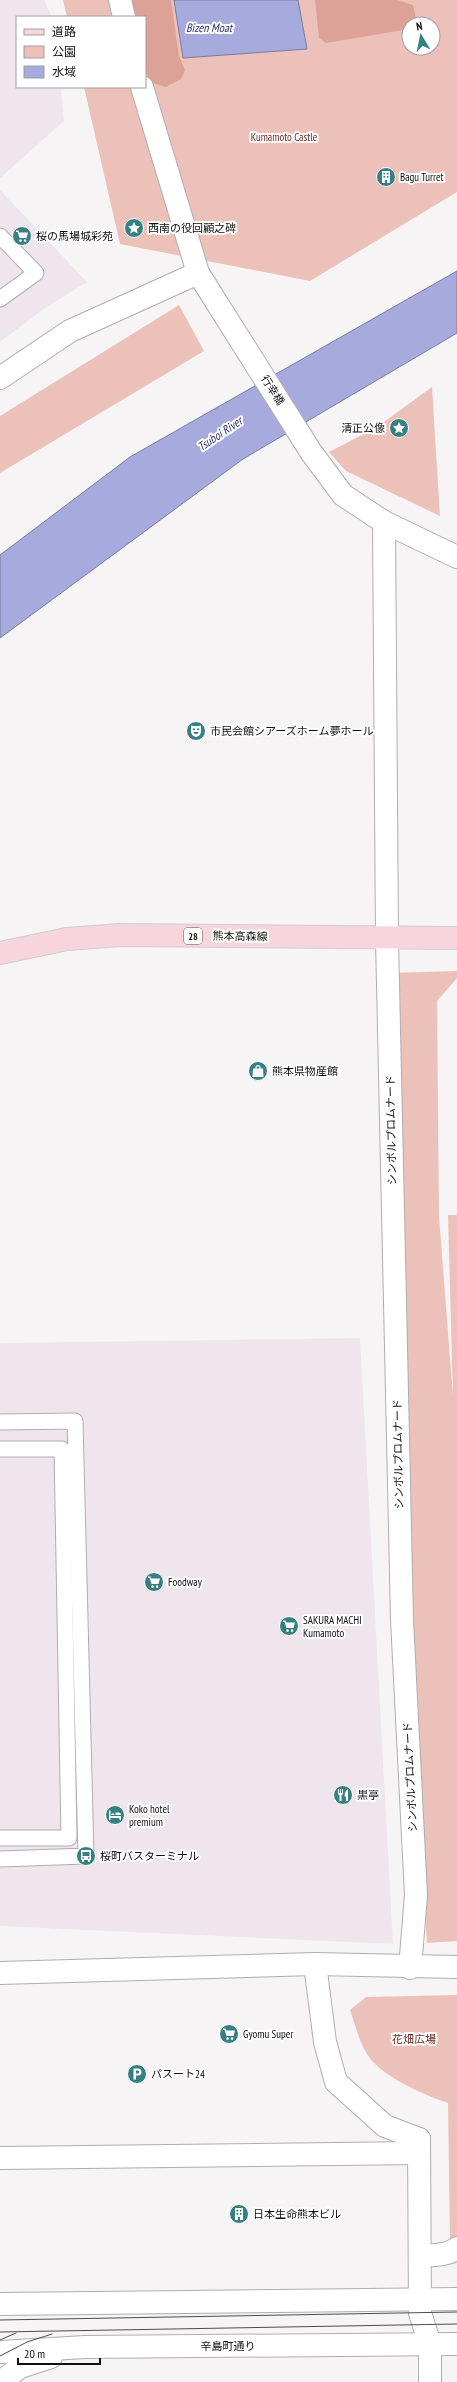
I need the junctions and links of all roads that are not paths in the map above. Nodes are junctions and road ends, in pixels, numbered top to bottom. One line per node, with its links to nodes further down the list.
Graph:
1 (120, 0): 2 (street)
2 (124, 16)
3 (142, 88): 5 (street, 行幸橋)
4 (0, 236): 6 (lane)
5 (198, 273): 7 (street); 8 (street, 行幸橋)
6 (0, 299)
7 (1, 375)
8 (384, 522): 9 (street, 行幸橋); 11 (street, シンボルプロムナード)
9 (457, 557)
10 (457, 938): 11 (main road, 熊本高森線 / 28)
11 (387, 939): 12 (main road, 熊本高森線 / 28); 19 (street, シンボルプロムナード)
12 (0, 952)
13 (0, 1422): 16 (lane)
14 (0, 1449): 15 (lane)
15 (0, 1838)
16 (0, 1859)
17 (315, 1964): 19 (street); 20 (street); 21 (street)
18 (457, 1967): 19 (street)
19 (410, 1968)
20 (0, 1973)
21 (419, 2146): 22 (street); 24 (street)
22 (0, 2158)
23 (457, 2248): 24 (street)
24 (420, 2256): 25 (street)
25 (420, 2299): 26 (street); 27 (street); 28 (street)
26 (457, 2299)
27 (0, 2304)
28 (430, 2344): 29 (street, 辛島町通り); 30 (street, 辛島町通り); 33 (street)
29 (457, 2344)
30 (85, 2347): 31 (street, 辛島町通り); 32 (street)
31 (0, 2352)
32 (1, 2382)
33 (430, 2382)

